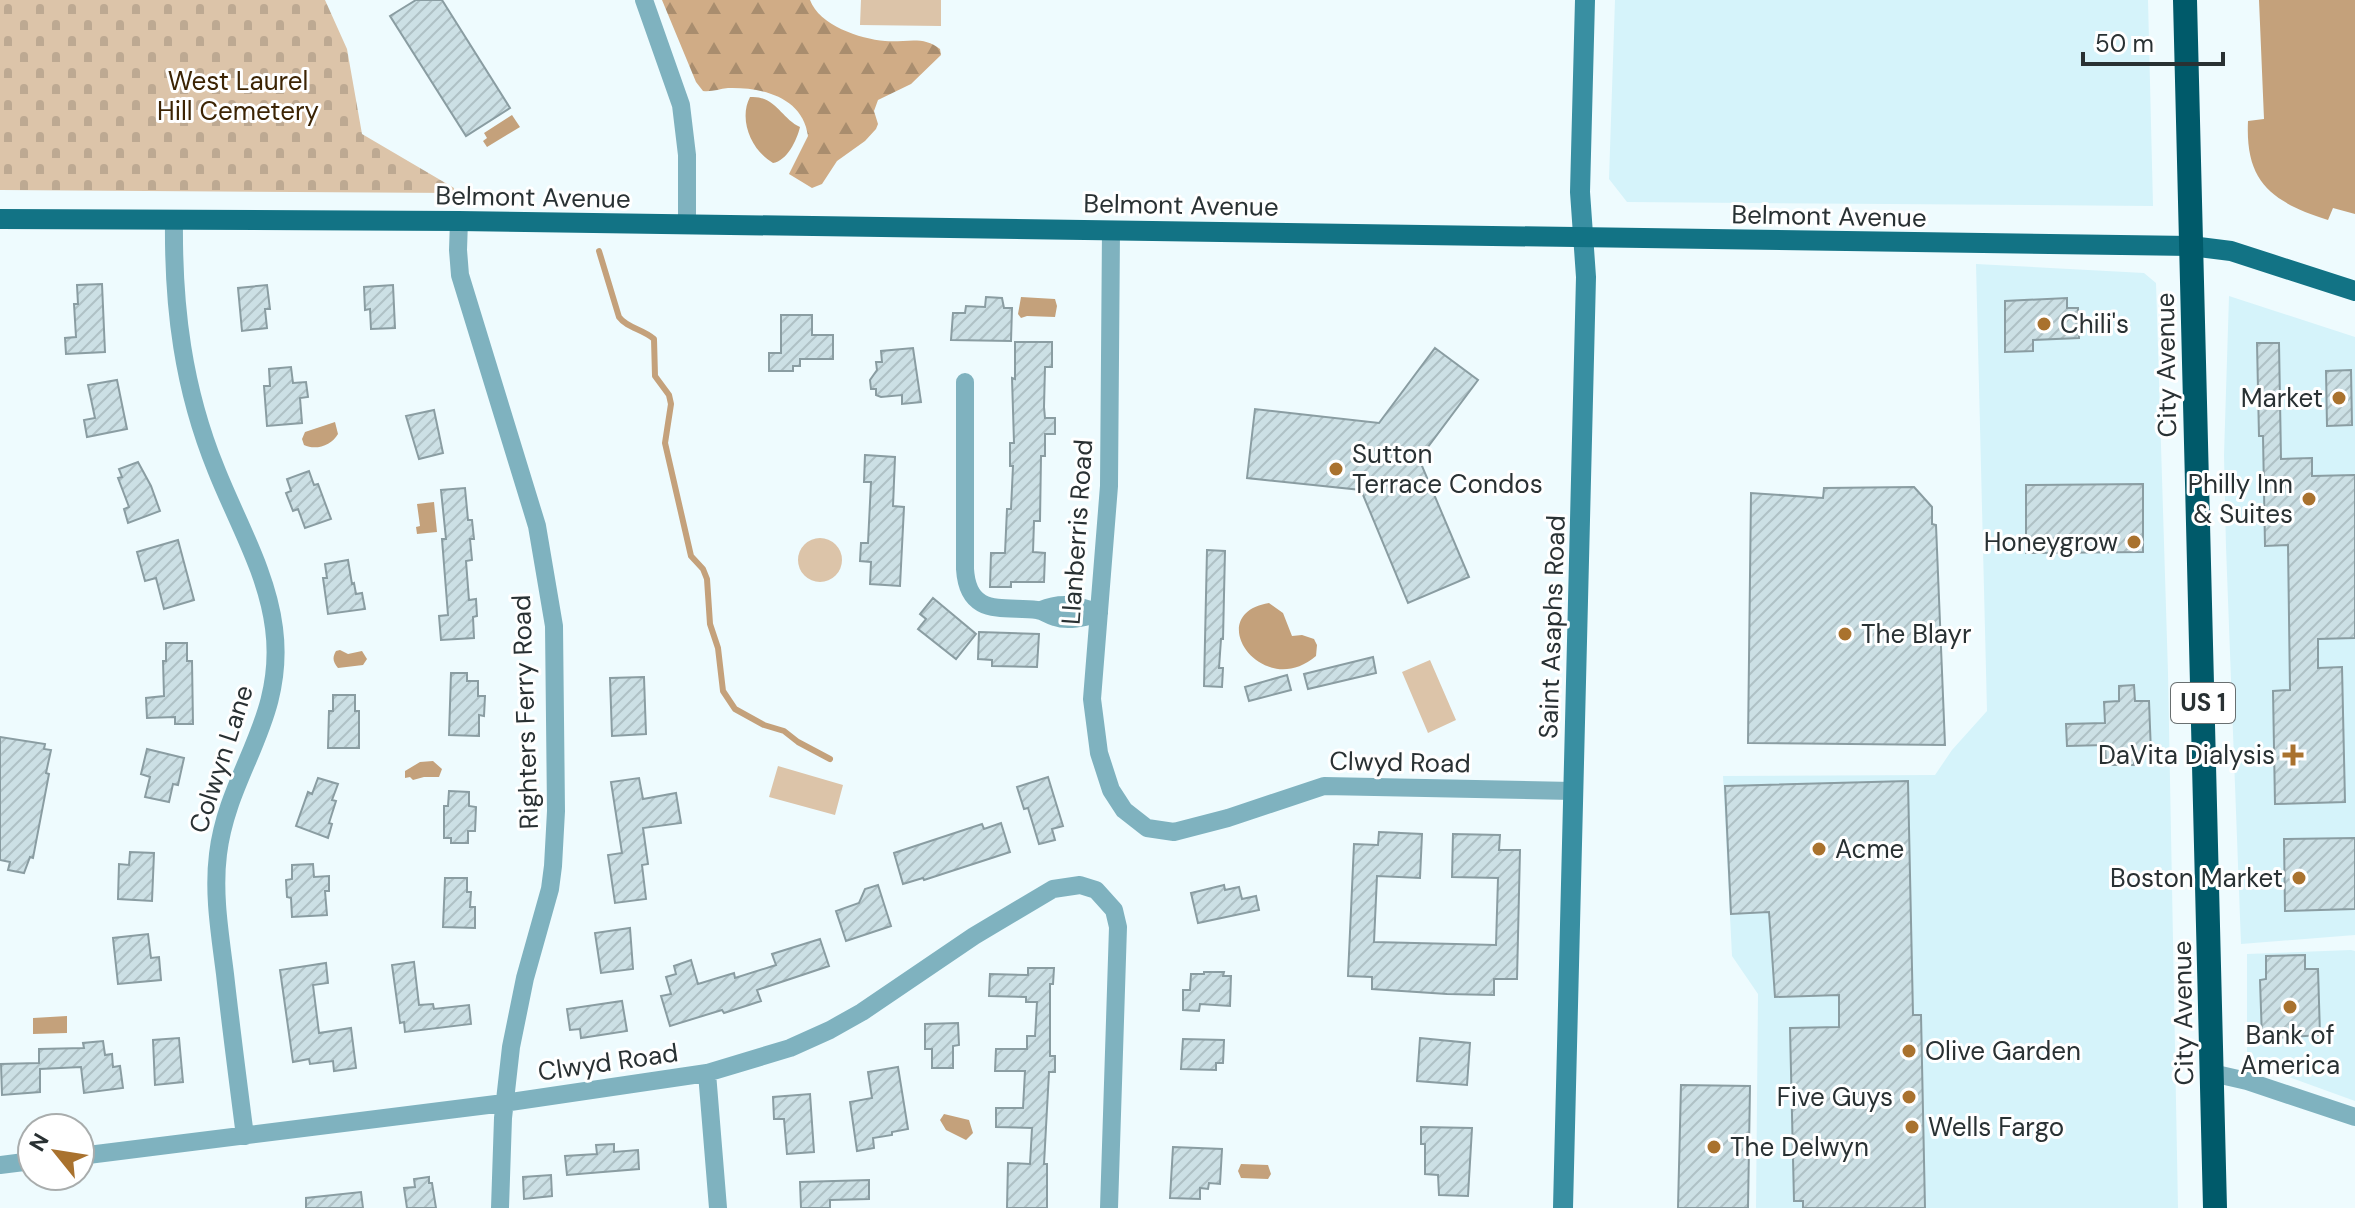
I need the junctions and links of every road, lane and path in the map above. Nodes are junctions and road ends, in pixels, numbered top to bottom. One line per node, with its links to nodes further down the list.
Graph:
1 (644, 0): 7 (street)
2 (1585, 0): 9 (street, Saint Asaphs Road)
3 (2185, 0): 10 (highway, City Avenue / US 1)
4 (0, 219): 5 (main road, Belmont Avenue)
5 (174, 221): 6 (main road, Belmont Avenue); 20 (street, Colwyn Lane)
6 (459, 221): 7 (main road, Belmont Avenue); 18 (street, Righters Ferry Road)
7 (687, 224): 8 (main road, Belmont Avenue)
8 (1111, 230): 9 (main road, Belmont Avenue); 13 (street, Llanberris Road)
9 (1583, 237): 10 (main road, Belmont Avenue); 14 (street, Saint Asaphs Road)
10 (2191, 246): 11 (main road, Belmont Avenue); 17 (highway, City Avenue / US 1)
11 (2355, 291)
12 (965, 382): 13 (street)
13 (1099, 613): 15 (street, Llanberris Road)
14 (1573, 791): 15 (street, Clwyd Road); 25 (street, Saint Asaphs Road)
15 (1139, 823)
16 (707, 1073): 18 (street, Clwyd Road); 23 (street); 24 (street, Clwyd Road)
17 (2212, 1073): 19 (street); 26 (highway, City Avenue / US 1)
18 (504, 1103): 20 (street, Clwyd Road); 22 (street, Righters Ferry Road)
19 (2355, 1117)
20 (245, 1136): 21 (street, Clwyd Road)
21 (96, 1154)
22 (500, 1208)
23 (718, 1208)
24 (1109, 1208)
25 (1563, 1208)
26 (2215, 1208)

